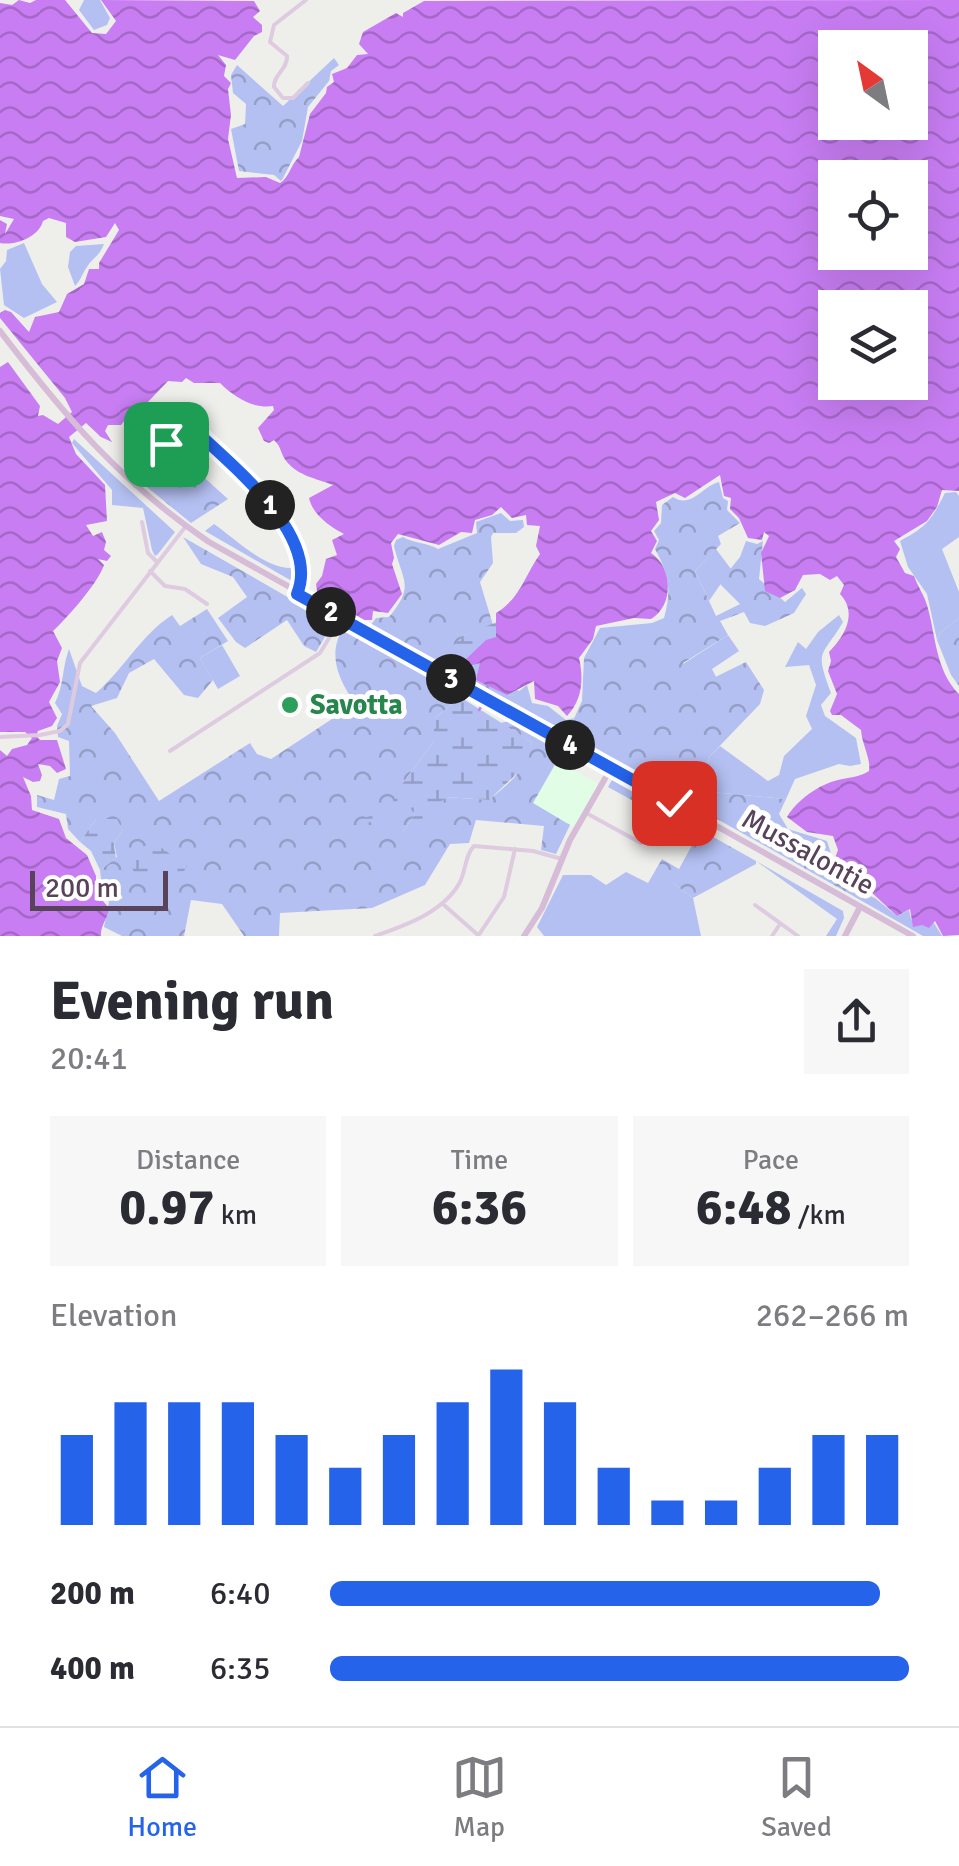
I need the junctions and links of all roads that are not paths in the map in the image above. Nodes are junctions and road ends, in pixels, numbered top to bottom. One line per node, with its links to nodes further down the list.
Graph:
1 (306, 0): 2 (street)
2 (308, 84)
3 (0, 331): 4 (main road, Mussalontie)
4 (135, 486): 6 (main road, Mussalontie); 9 (street)
5 (142, 522): 7 (street)
6 (186, 526): 7 (street); 9 (main road, Mussalontie)
7 (157, 562): 8 (street)
8 (150, 572): 10 (street); 12 (street)
9 (297, 594): 11 (main road, Mussalontie)
10 (207, 604)
11 (341, 618): 13 (street); 14 (main road, Mussalontie)
12 (0, 737)
13 (170, 752)
14 (612, 768): 15 (main road); 21 (main road, Mussalontie)
15 (586, 813): 16 (street); 18 (main road)
16 (640, 843)
17 (515, 850): 18 (street); 19 (street); 24 (street)
18 (562, 859): 25 (main road)
19 (444, 905): 23 (street); 24 (street)
20 (755, 905): 22 (street)
21 (860, 907): 28 (main road); 29 (main road, Mussalontie)
22 (780, 924): 26 (street); 27 (street)
23 (375, 936)
24 (478, 936)
25 (524, 936)
26 (772, 936)
27 (798, 936)
28 (845, 936)
29 (912, 936)

